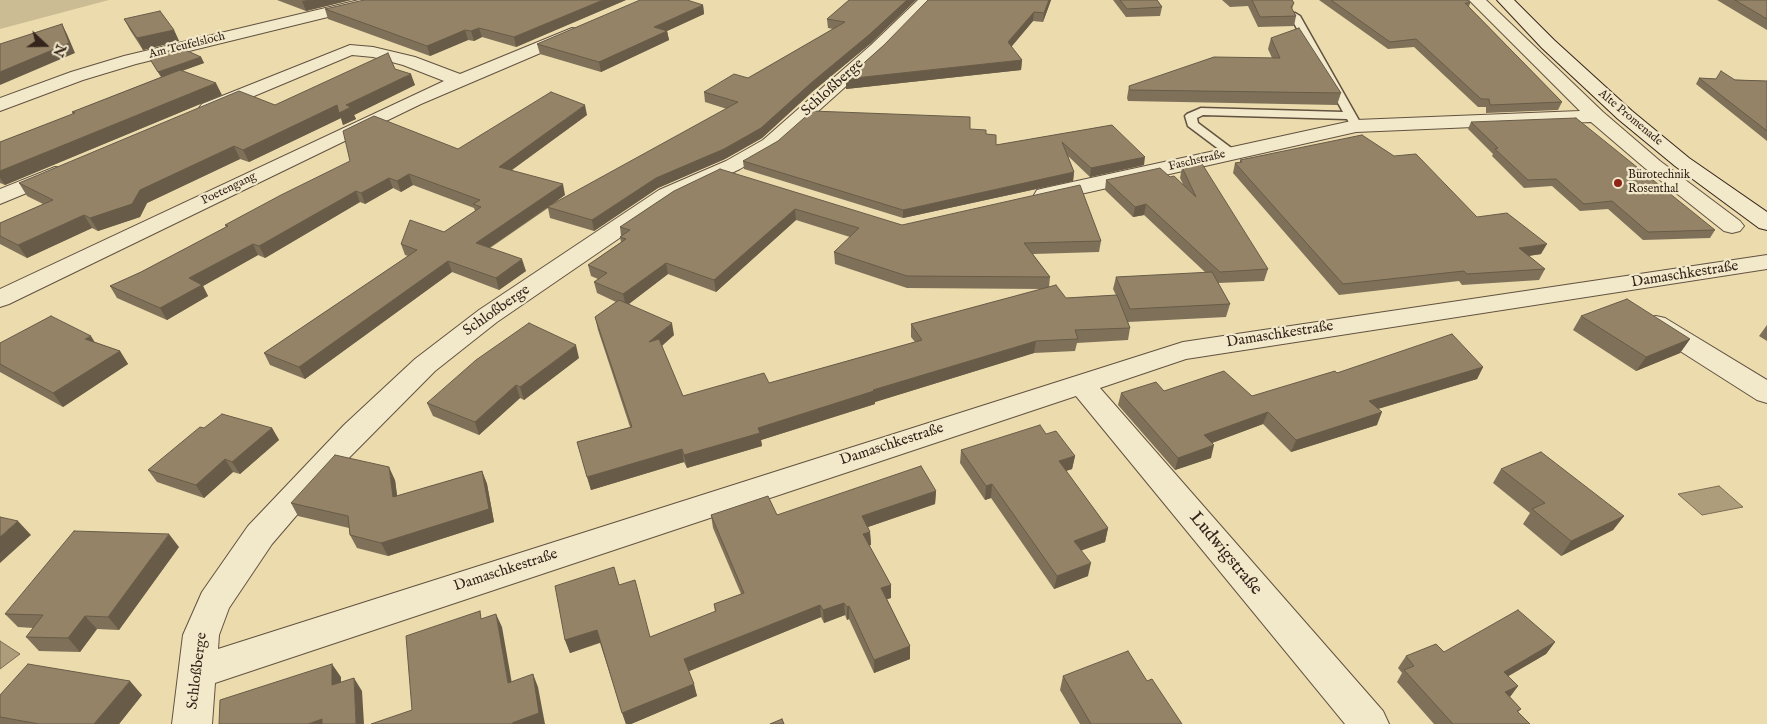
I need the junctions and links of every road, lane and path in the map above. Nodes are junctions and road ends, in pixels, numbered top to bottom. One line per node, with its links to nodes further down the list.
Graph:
1 (379, 0): 8 (street, Am Teufelsloch)
2 (927, 0): 14 (street, Schloßberge)
3 (1478, 0): 10 (street, Alte Promenade)
4 (1505, 0): 18 (street, Alte Promenade)
5 (1295, 16): 11 (lane)
6 (589, 25): 7 (street, Poetengang)
7 (460, 80): 9 (street); 22 (street, Poetengang)
8 (0, 104)
9 (196, 113)
10 (1596, 116): 11 (street, Faschstraße); 19 (street, Alte Promenade)
11 (1354, 121): 12 (street, Faschstraße); 12 (lane)
12 (1232, 153): 17 (street, Faschstraße)
13 (71, 166): 16 (street)
14 (720, 171): 15 (street); 25 (street, Schloßberge)
15 (748, 181)
16 (0, 197)
17 (1028, 199)
18 (1767, 223)
19 (1732, 226)
20 (1767, 262): 21 (street, Damaschkestraße)
21 (1602, 288): 23 (street, Damaschkestraße); 24 (street, Damaschkestraße)
22 (0, 299)
23 (1081, 384): 25 (street, Damaschkestraße); 27 (street, Ludwigstraße)
24 (1767, 393)
25 (197, 672): 26 (street, Schloßberge)
26 (192, 724)
27 (1369, 724)

